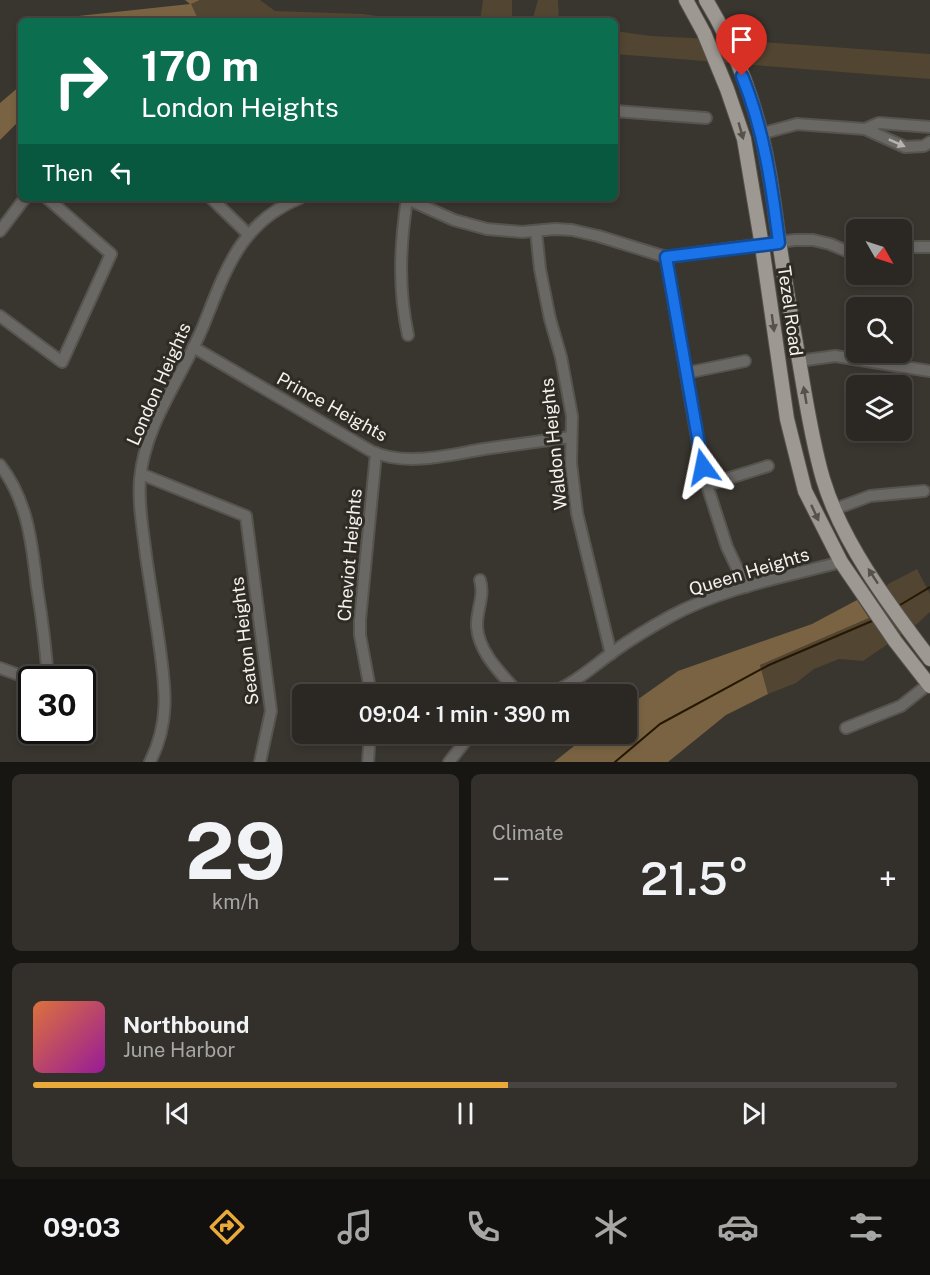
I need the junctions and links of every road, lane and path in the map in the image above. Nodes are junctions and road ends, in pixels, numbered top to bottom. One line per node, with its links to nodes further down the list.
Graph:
1 (686, 0): 19 (main road, Tezel Road, one-way to 19)
2 (706, 0): 7 (main road, Tezel Road)
3 (618, 111): 4 (street)
4 (706, 118)
5 (930, 127): 6 (street)
6 (865, 129): 7 (street); 8 (street, one-way to 8)
7 (760, 134): 18 (main road, Tezel Road)
8 (930, 142)
9 (23, 201): 15 (street)
10 (50, 201): 24 (street)
11 (214, 201): 17 (street)
12 (294, 201): 17 (street, London Heights)
13 (406, 201): 25 (street)
14 (411, 201): 16 (street)
15 (0, 231)
16 (536, 231): 23 (street); 31 (street, Waldon Heights)
17 (248, 234): 26 (street, London Heights)
18 (779, 243): 19 (street); 22 (street); 27 (main road, Tezel Road)
19 (762, 246): 23 (street); 39 (main road, Tezel Road, one-way to 39)
20 (912, 247): 21 (street)
21 (930, 247)
22 (846, 251)
23 (666, 257): 30 (street)
24 (0, 316)
25 (408, 335)
26 (194, 347): 32 (street, Prince Heights); 35 (street, London Heights)
27 (799, 361): 29 (street); 38 (main road, Tezel Road, one-way to 27)
28 (745, 362): 30 (street)
29 (930, 371)
30 (686, 373): 36 (street)
31 (571, 437): 32 (street, Prince Heights); 44 (street, Waldon Heights)
32 (376, 453): 49 (street, Cheviot Heights)
33 (0, 465): 46 (street)
34 (768, 466): 36 (street)
35 (141, 474): 56 (street, London Heights); 57 (street, Seaton Heights)
36 (707, 485): 41 (street)
37 (924, 491): 38 (street)
38 (835, 509): 42 (main road, Tezel Road, one-way to 38)
39 (841, 562): 41 (street, Queen Heights); 43 (main road, Tezel Road)
40 (480, 580): 50 (street)
41 (746, 587): 44 (street, Queen Heights)
42 (894, 610): 43 (street); 45 (main road, Tezel Road)
43 (879, 619): 52 (main road, Tezel Road)
44 (610, 654): 51 (street, Queen Heights)
45 (930, 659)
46 (47, 666)
47 (0, 668): 48 (street)
48 (18, 675)
49 (369, 684)
50 (511, 684)
51 (570, 684)
52 (930, 685): 53 (street)
53 (846, 728)
54 (369, 744): 58 (street)
55 (462, 744): 59 (street)
56 (150, 762)
57 (260, 762)
58 (368, 762)
59 (449, 762)

